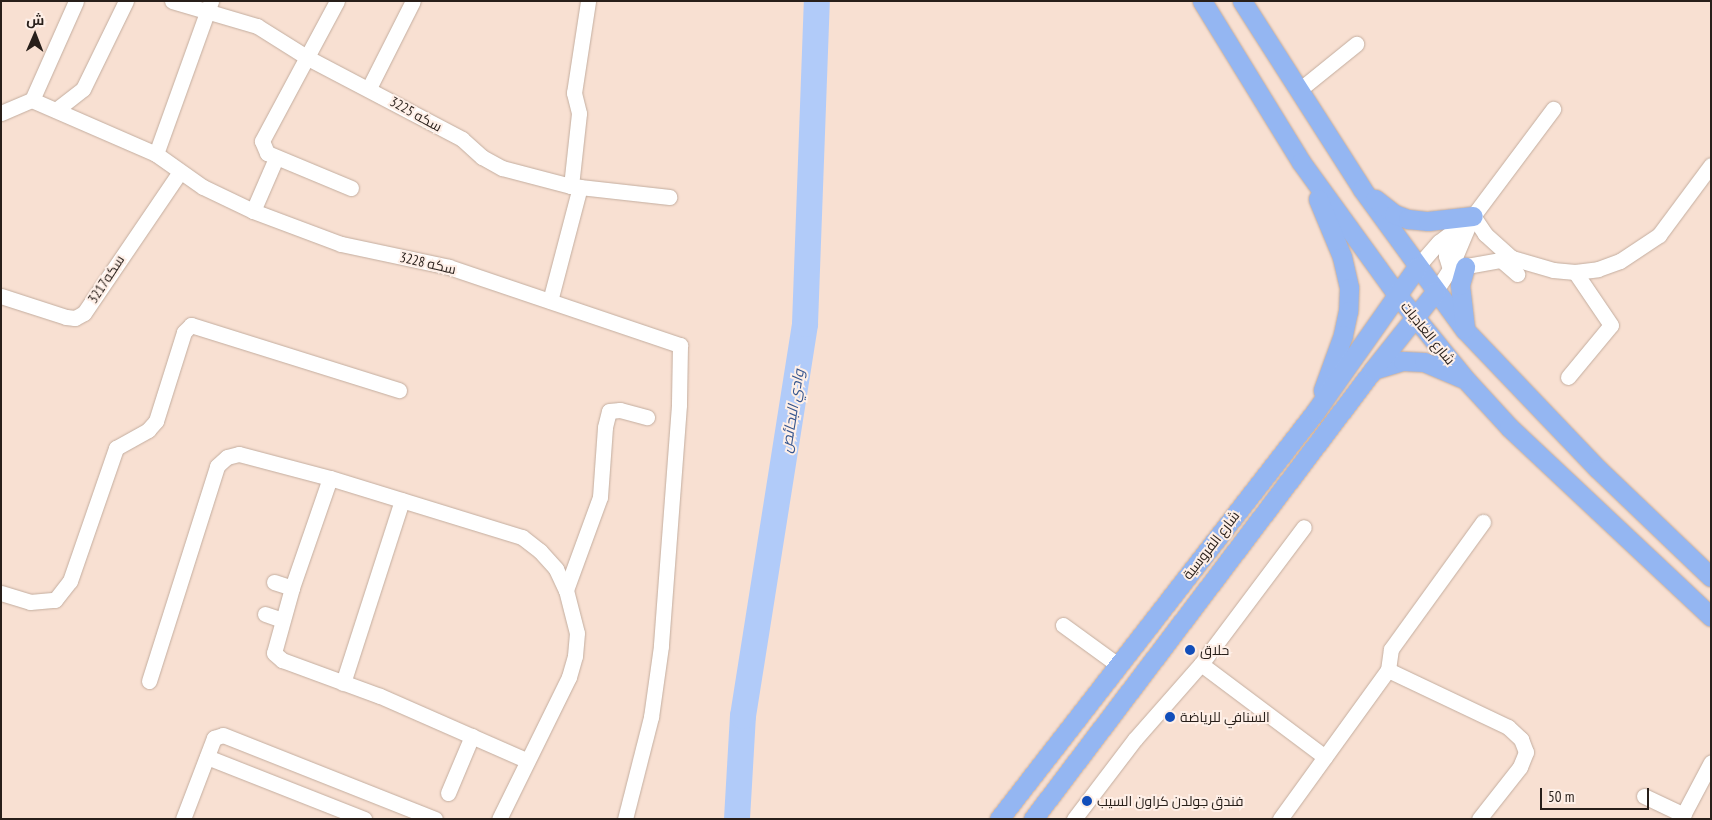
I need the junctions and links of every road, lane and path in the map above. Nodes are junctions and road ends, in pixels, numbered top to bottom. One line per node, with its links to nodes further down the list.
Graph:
1 (76, 1): 14 (street)
2 (126, 1): 16 (street)
3 (172, 1): 9 (street, سكه 3225)
4 (337, 1): 11 (street)
5 (413, 1): 12 (street)
6 (588, 1): 23 (street)
7 (1202, 1): 20 (main road, شارع العاديات)
8 (1242, 1): 13 (main road)
9 (210, 6): 11 (street, سكه 3225); 18 (street)
10 (1356, 44): 13 (street)
11 (308, 58): 12 (street, سكه 3225); 19 (street)
12 (369, 88): 23 (street, سكه 3225)
13 (1298, 90): 25 (main road)
14 (32, 100): 16 (street, سكه 3228); 17 (street)
15 (1553, 109): 28 (street)
16 (56, 110): 18 (street, سكه 3228)
17 (1, 113)
18 (156, 154): 22 (street, سكه 3228)
19 (276, 158): 24 (street); 27 (street)
20 (1301, 162): 37 (main road, شارع العاديات); 45 (main road)
21 (1711, 165): 33 (street)
22 (180, 173): 27 (street, سكه 3228); 36 (street, سكه3217)
23 (576, 187): 26 (street, سكه 3225); 38 (street)
24 (351, 188)
25 (1362, 189): 28 (main road); 31 (main road)
26 (669, 197)
27 (253, 211): 38 (street, سكه 3228)
28 (1473, 216): 29 (street); 30 (street); 32 (street)
29 (1448, 236): 31 (street); 32 (street)
30 (1506, 259): 32 (street); 33 (street); 34 (street)
31 (1417, 267): 35 (main road); 37 (main road, شارع الفروسية)
32 (1458, 268): 35 (street); 40 (main road)
33 (1575, 272): 42 (street)
34 (1517, 274)
35 (1435, 292): 39 (main road, شارع الفروسية); 40 (main road)
36 (1, 296)
37 (1398, 296): 39 (main road, شارع العاديات); 45 (main road, شارع الفروسية)
38 (550, 301): 78 (street, سكه 3228)
39 (1417, 318): 41 (main road, شارع الفروسية); 43 (main road, شارع العاديات)
40 (1465, 330): 51 (main road)
41 (1373, 370): 43 (main road); 72 (main road, شارع الفروسية)
42 (1568, 377)
43 (1466, 380): 57 (main road, شارع العاديات)
44 (399, 390): 55 (street)
45 (1315, 412): 61 (main road, شارع الفروسية)
46 (647, 417): 54 (street)
47 (330, 478): 48 (street); 53 (street); 63 (street)
48 (402, 500): 54 (street); 64 (street)
49 (1483, 522): 62 (street)
50 (1304, 527): 60 (street)
51 (1711, 577)
52 (274, 582): 53 (street)
53 (292, 588): 58 (street)
54 (566, 590): 68 (street)
55 (1, 593)
56 (266, 614): 58 (street)
57 (1711, 617)
58 (282, 620): 64 (street)
59 (1063, 625): 61 (street)
60 (1201, 664): 67 (street); 80 (street)
61 (1118, 665): 79 (main road, شارع الفروسية)
62 (1388, 670): 67 (street); 82 (street)
63 (149, 681)
64 (343, 683): 65 (street)
65 (472, 736): 68 (street); 70 (street)
66 (207, 757): 74 (street); 75 (street); 76 (street)
67 (1325, 757): 81 (street)
68 (526, 760): 77 (street)
69 (1711, 762): 73 (street)
70 (448, 793)
71 (1644, 796): 73 (street)
72 (1036, 817)
73 (1683, 817)
74 (183, 819)
75 (364, 819)
76 (435, 819)
77 (499, 819)
78 (625, 819)
79 (999, 819)
80 (1074, 819)
81 (1280, 819)
82 (1479, 819)

